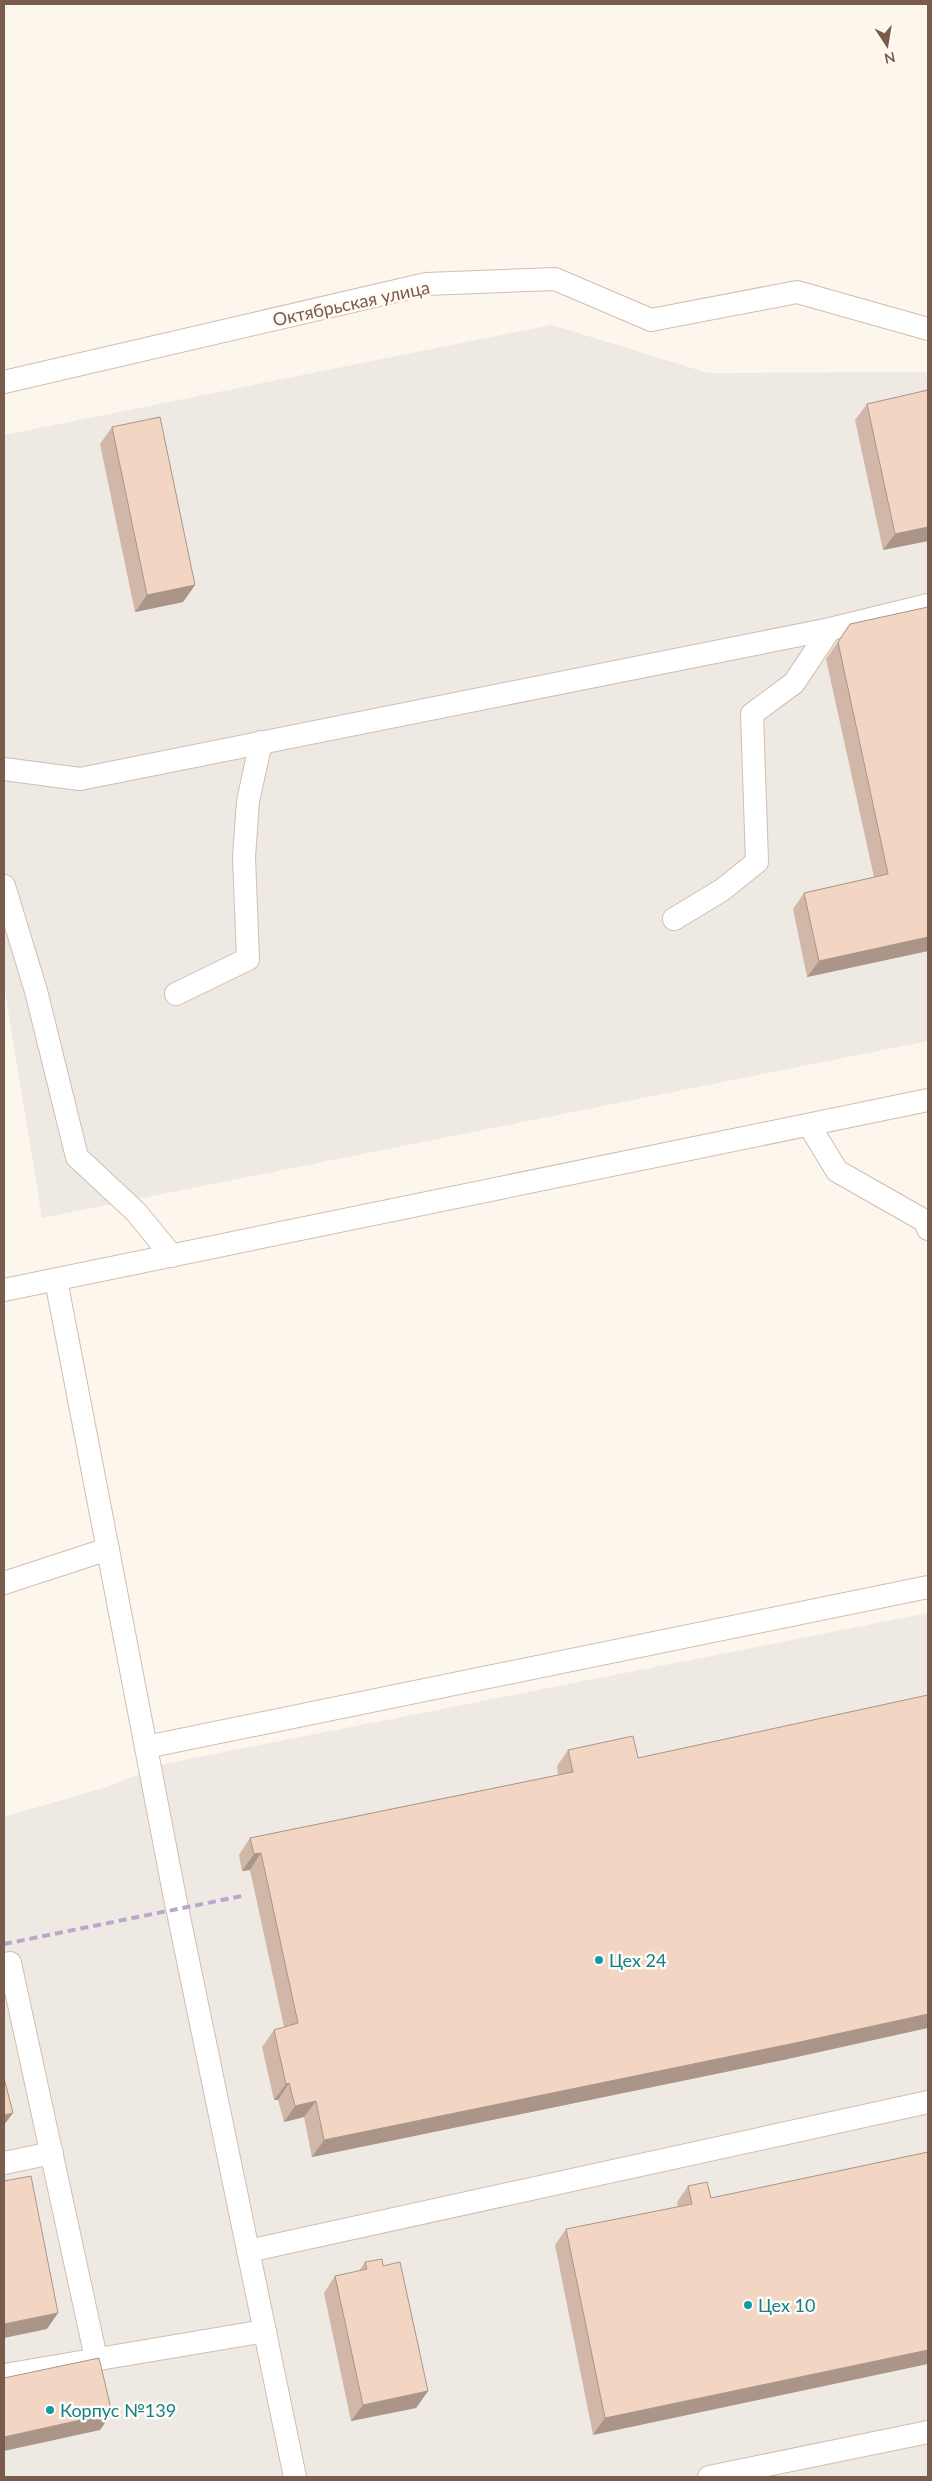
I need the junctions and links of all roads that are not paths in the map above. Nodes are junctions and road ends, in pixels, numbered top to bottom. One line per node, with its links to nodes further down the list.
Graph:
1 (928, 329): 2 (street, Октябрьская улица)
2 (4, 382)
3 (928, 605): 4 (street)
4 (830, 629): 5 (street); 8 (street)
5 (262, 742): 6 (street); 9 (street)
6 (4, 769)
7 (4, 886): 13 (street)
8 (674, 920)
9 (176, 994)
10 (928, 1100): 11 (street)
11 (809, 1125): 12 (street); 13 (street)
12 (928, 1229)
13 (172, 1256): 14 (street)
14 (56, 1280): 15 (street); 16 (street)
15 (4, 1290)
16 (108, 1549): 17 (street); 19 (street)
17 (4, 1582)
18 (928, 1587): 19 (street)
19 (146, 1748): 24 (street)
20 (4, 1965): 22 (street)
21 (928, 2102): 24 (street)
22 (52, 2153): 23 (street); 26 (street)
23 (4, 2164)
24 (248, 2251): 25 (street)
25 (265, 2331): 26 (street); 29 (street)
26 (96, 2358): 27 (street)
27 (4, 2375)
28 (928, 2432): 30 (street)
29 (295, 2477)
30 (709, 2477)

